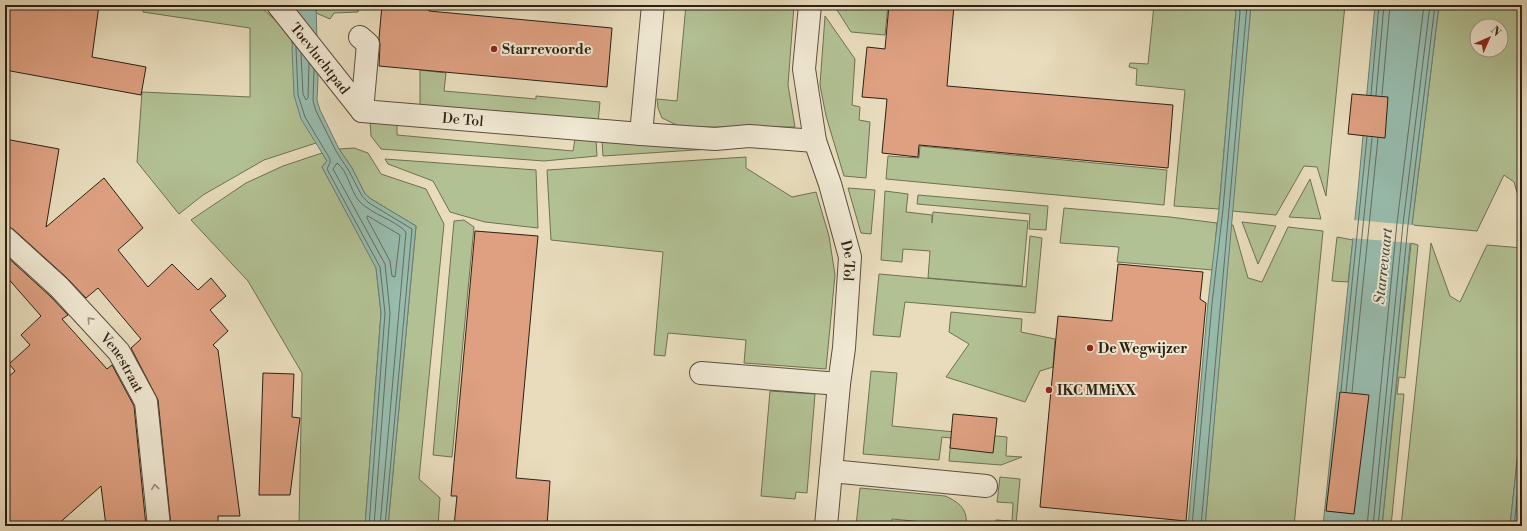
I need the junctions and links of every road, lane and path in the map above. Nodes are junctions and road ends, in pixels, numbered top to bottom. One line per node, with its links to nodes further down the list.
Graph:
1 (653, 5): 6 (street)
2 (810, 5): 7 (street, De Tol)
3 (282, 9): 5 (street, Toevluchtpad)
4 (360, 37): 5 (street)
5 (362, 111): 6 (street, De Tol)
6 (642, 134): 7 (street, De Tol)
7 (815, 141): 10 (street, De Tol)
8 (5, 238): 13 (street, Venestraat, one-way to 8)
9 (701, 373): 10 (street)
10 (839, 384): 11 (street, De Tol)
11 (831, 471): 12 (street); 14 (street, De Tol)
12 (986, 486)
13 (159, 526)
14 (826, 526)

